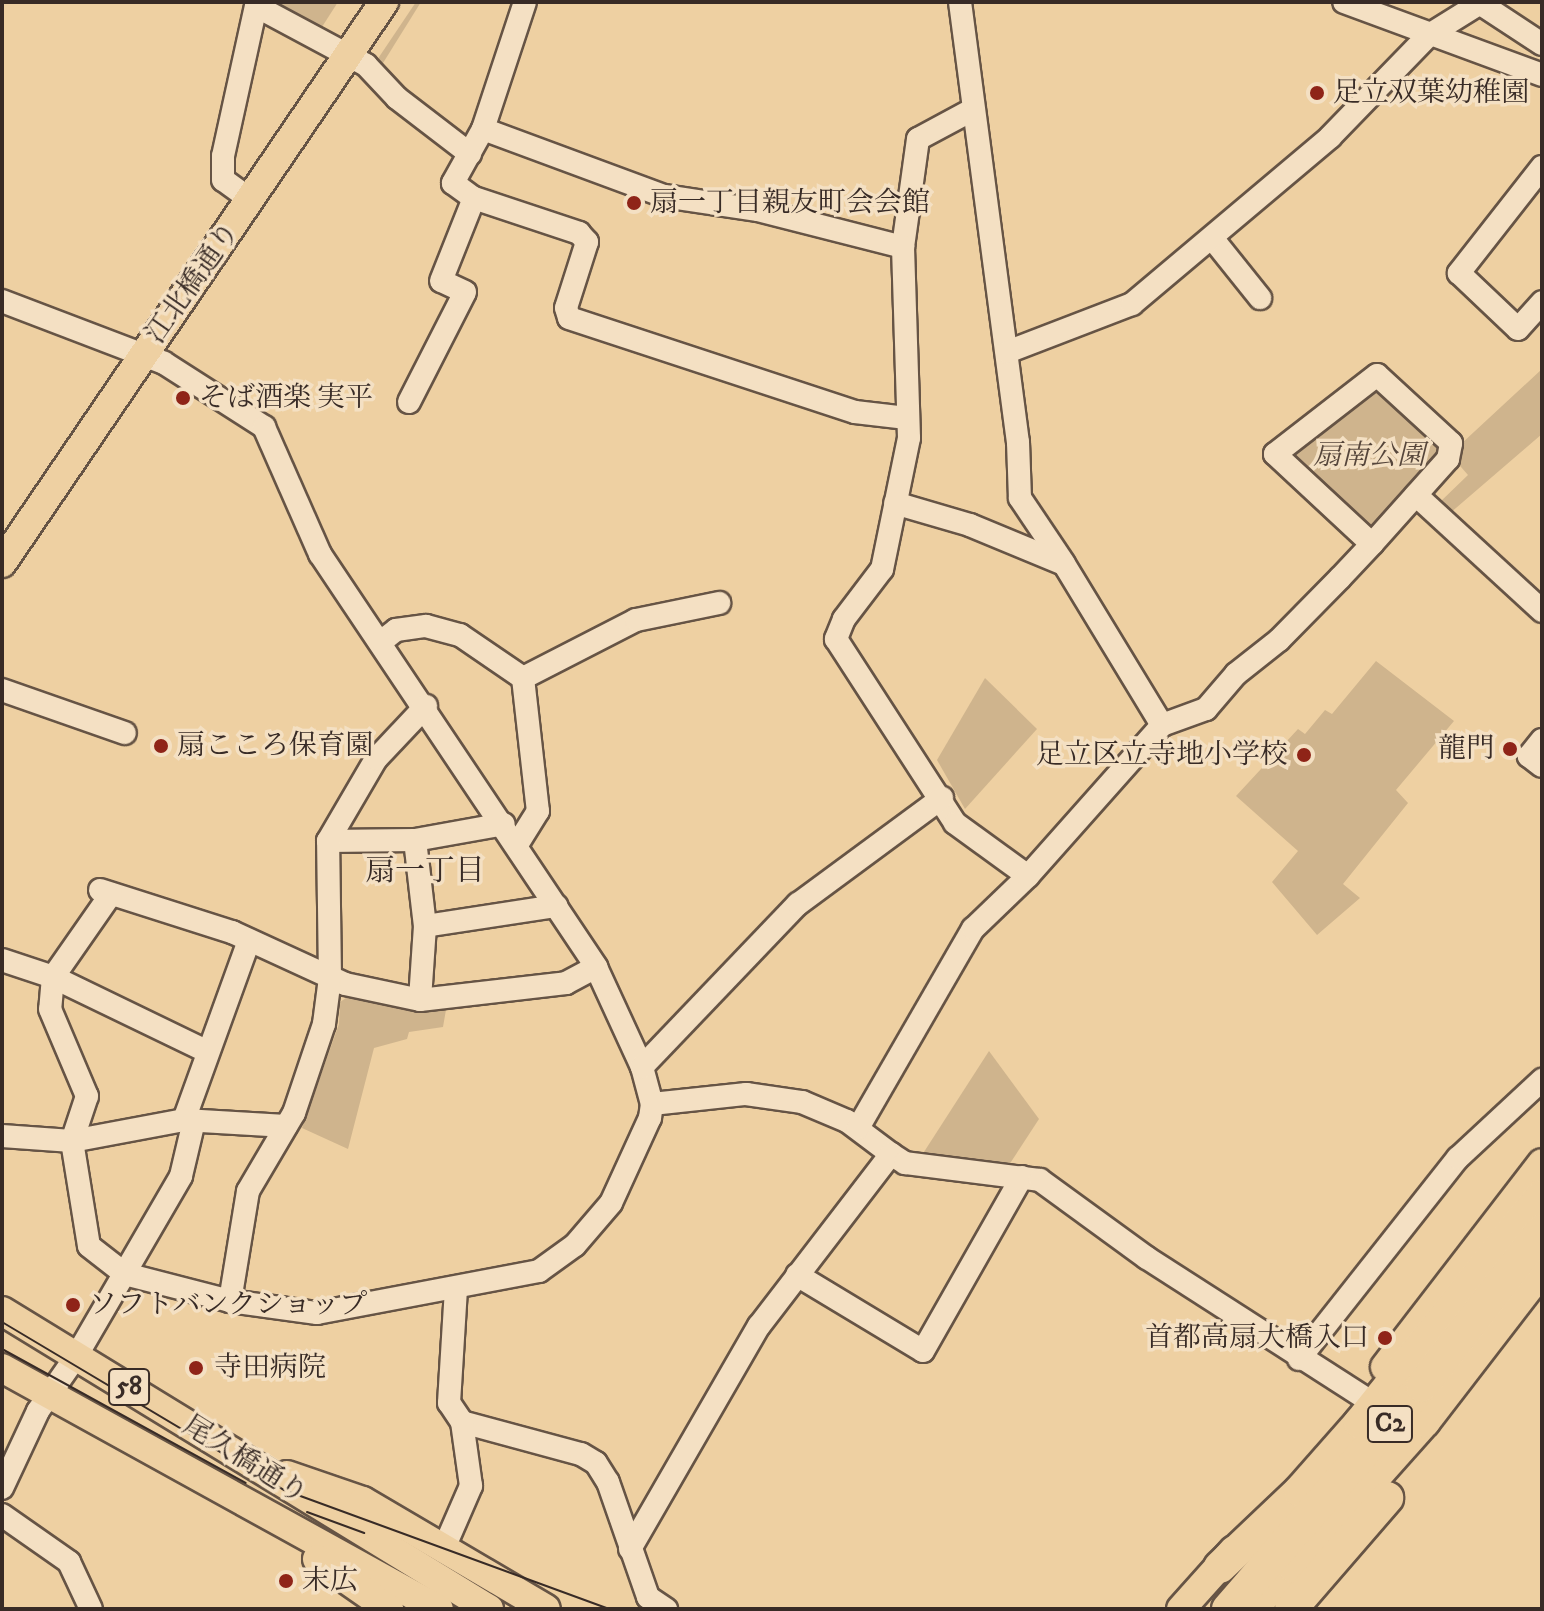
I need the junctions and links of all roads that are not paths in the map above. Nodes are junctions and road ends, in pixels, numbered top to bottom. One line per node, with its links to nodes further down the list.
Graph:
1 (384, 2): 9 (main road, 江北橋通り)
2 (525, 2): 12 (street)
3 (960, 2): 11 (street)
4 (1344, 2): 7 (street)
5 (1482, 3): 7 (street); 8 (street)
6 (256, 4): 9 (street); 16 (street)
7 (1429, 35): 10 (street); 17 (street)
8 (1542, 44)
9 (349, 56): 13 (street); 16 (main road, 江北橋通り)
10 (1542, 75)
11 (972, 110): 18 (street); 22 (street)
12 (483, 129): 13 (street); 18 (street)
13 (470, 154): 15 (street)
14 (1542, 167): 21 (street)
15 (474, 198): 24 (street); 25 (street)
16 (251, 200): 23 (main road, 江北橋通り)
17 (1212, 238): 19 (street); 22 (street)
18 (903, 247): 25 (street)
19 (1260, 298)
20 (2, 301): 23 (street)
21 (1542, 302)
22 (1007, 352): 30 (street)
23 (144, 354): 29 (main road, 江北橋通り); 33 (street)
24 (409, 402)
25 (907, 418): 27 (street)
26 (1416, 495): 28 (street); 28 (street); 32 (street)
27 (895, 503): 30 (street); 41 (street)
28 (1372, 544): 37 (street)
29 (2, 563)
30 (1064, 564): 37 (street)
31 (719, 603): 34 (street)
32 (1542, 611)
33 (382, 641): 34 (street); 36 (street)
34 (523, 678): 45 (street)
35 (2, 690): 38 (street)
36 (426, 706): 42 (street); 44 (street)
37 (1162, 725): 46 (street)
38 (125, 733)
39 (1542, 740): 40 (street)
40 (1542, 766)
41 (942, 798): 46 (street); 56 (street)
42 (504, 824): 43 (street); 45 (street)
43 (415, 840): 44 (street); 48 (street)
44 (328, 841): 53 (street)
45 (517, 844): 47 (street)
46 (1028, 876): 61 (street)
47 (556, 906): 48 (street); 51 (street)
48 (425, 926): 54 (street)
49 (249, 940): 52 (street); 53 (street); 55 (street)
50 (2, 960): 52 (street)
51 (596, 967): 54 (street); 56 (street)
52 (53, 977): 55 (street); 63 (street)
53 (330, 978): 54 (street); 60 (street)
54 (420, 1000)
55 (208, 1052): 59 (street)
56 (642, 1067): 58 (street)
57 (1542, 1080): 78 (street)
58 (652, 1104): 61 (street); 73 (street)
59 (189, 1120): 60 (street); 63 (street); 70 (street)
60 (286, 1126): 74 (street)
61 (858, 1128): 64 (street)
62 (2, 1136): 63 (street)
63 (72, 1141): 70 (street)
64 (891, 1154): 66 (street); 71 (street)
65 (1542, 1163): 81 (main road)
66 (1022, 1177): 71 (street); 78 (street)
67 (1539, 1211): 90 (highway); 99 (highway, C2)
68 (1542, 1253): 92 (main road)
69 (1542, 1268): 82 (highway)
70 (125, 1274): 74 (street); 77 (street)
71 (797, 1275): 89 (street)
72 (1542, 1284): 87 (main road)
73 (456, 1290): 74 (street); 83 (street)
74 (230, 1301)
75 (1542, 1305): 92 (highway, C2)
76 (2, 1311): 77 (main road, 尾久橋通り / 58)
77 (77, 1355): 80 (street); 84 (main road, 尾久橋通り / 58)
78 (1299, 1359): 81 (street)
79 (2, 1368): 80 (main road, 尾久橋通り / 58)
80 (48, 1395): 85 (street); 91 (main road, 尾久橋通り / 58)
81 (1362, 1396): 90 (main road)
82 (1432, 1411): 87 (highway); 92 (highway)
83 (462, 1422): 88 (street); 89 (street)
84 (256, 1465): 88 (main road); 91 (main road, 尾久橋通り / 58)
85 (2, 1488)
86 (2, 1515): 93 (street)
87 (1357, 1517): 92 (main road)
88 (444, 1548): 96 (main road)
89 (630, 1549): 97 (street)
90 (1220, 1567): 98 (main road)
91 (402, 1587): 94 (main road, 尾久橋通り / 58); 95 (main road, 尾久橋通り / 58)
92 (1281, 1601): 100 (main road)
93 (91, 1609)
94 (439, 1609)
95 (489, 1609)
96 (546, 1609)
97 (666, 1609)
98 (1181, 1609)
99 (1228, 1609)
100 (1254, 1609)

